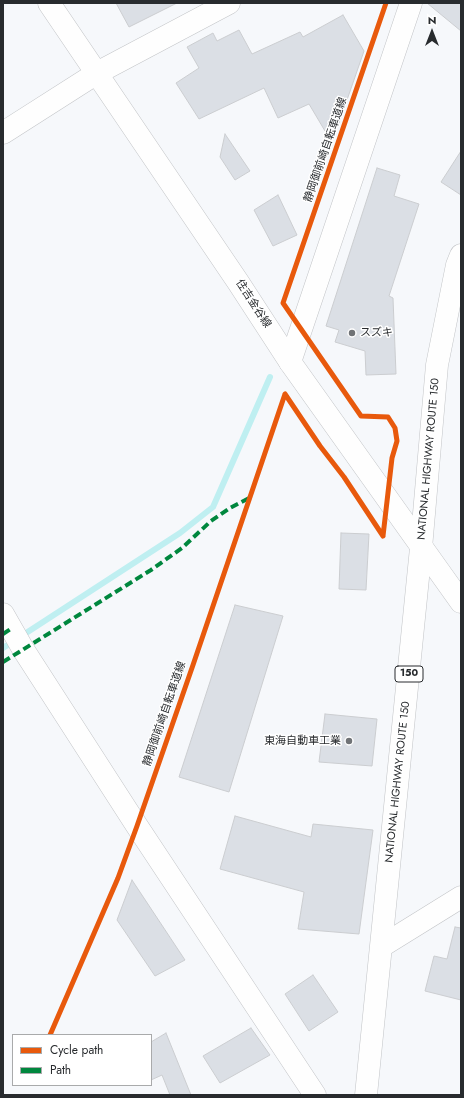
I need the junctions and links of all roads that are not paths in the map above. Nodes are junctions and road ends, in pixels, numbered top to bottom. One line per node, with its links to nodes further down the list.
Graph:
1 (49, 3): 4 (main road, 住吉金谷線)
2 (229, 3): 4 (main road)
3 (411, 3): 7 (main road)
4 (97, 73): 5 (main road); 7 (main road, 住吉金谷線)
5 (3, 134)
6 (460, 262): 8 (main road, NATIONAL HIGHWAY ROUTE 150 / 150)
7 (290, 362): 8 (main road, 住吉金谷線)
8 (421, 548): 9 (main road, 住吉金谷線); 12 (main road, NATIONAL HIGHWAY ROUTE 150 / 150)
9 (461, 602)
10 (13, 630): 13 (main road)
11 (461, 897): 12 (main road)
12 (382, 946): 14 (main road, NATIONAL HIGHWAY ROUTE 150 / 150)
13 (315, 1095)
14 (366, 1095)

